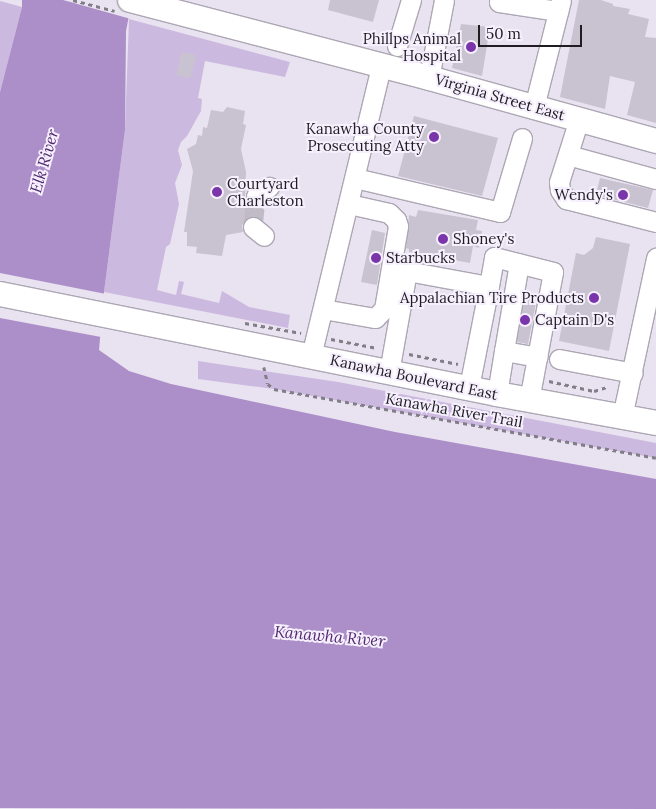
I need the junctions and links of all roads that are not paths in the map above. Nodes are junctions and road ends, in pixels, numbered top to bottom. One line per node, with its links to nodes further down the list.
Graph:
1 (130, 0): 8 (main road, Virginia Street East)
2 (411, 0): 7 (street)
3 (444, 0): 9 (street)
4 (500, 0): 5 (street)
5 (536, 4): 6 (street)
6 (560, 6): 10 (street)
7 (398, 46)
8 (381, 66): 9 (main road, Virginia Street East); 15 (street)
9 (429, 78): 10 (main road, Virginia Street East)
10 (534, 107): 11 (main road, Virginia Street East)
11 (579, 119): 13 (main road, Virginia Street East); 14 (street)
12 (522, 138): 15 (street)
13 (656, 141)
14 (568, 155): 16 (street); 18 (street)
15 (355, 178): 17 (street)
16 (656, 179)
17 (348, 204): 23 (street); 23 (street)
18 (656, 222)
19 (656, 258): 29 (street)
20 (519, 263): 21 (street); 24 (street); 26 (street)
21 (489, 286): 28 (street); 30 (street)
22 (0, 294): 25 (main road, Kanawha Boulevard East)
23 (323, 309): 25 (street)
24 (504, 351): 26 (street); 31 (street)
25 (312, 356): 28 (main road, Kanawha Boulevard East)
26 (537, 356): 32 (street)
27 (559, 359): 29 (street)
28 (389, 372): 30 (main road, Kanawha Boulevard East)
29 (633, 374): 33 (street)
30 (469, 387): 31 (main road, Kanawha Boulevard East)
31 (498, 394): 32 (main road, Kanawha Boulevard East)
32 (529, 400): 33 (main road, Kanawha Boulevard East)
33 (622, 417): 34 (main road, Kanawha Boulevard East)
34 (656, 423)

